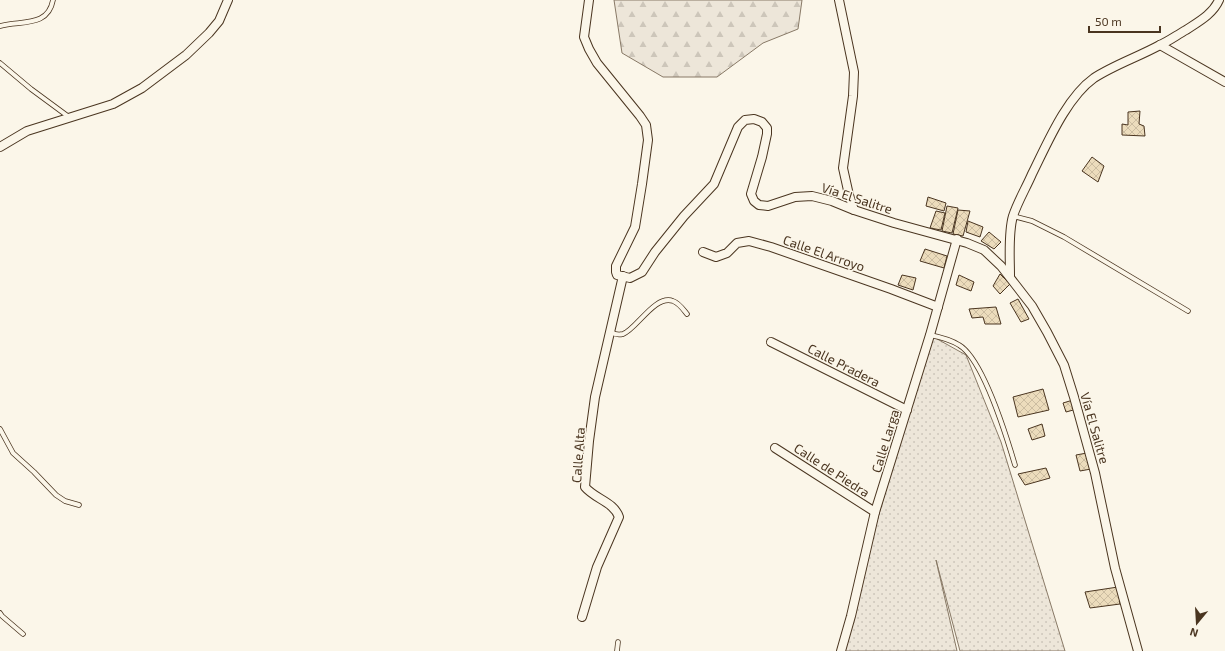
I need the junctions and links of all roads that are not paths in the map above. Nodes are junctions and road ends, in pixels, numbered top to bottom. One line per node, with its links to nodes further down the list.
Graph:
1 (53, 0): 6 (lane)
2 (228, 0): 10 (street)
3 (589, 0): 16 (street)
4 (839, 0): 12 (street)
5 (1219, 0): 7 (street)
6 (0, 26)
7 (1160, 45): 9 (street); 13 (street)
8 (0, 64): 10 (lane)
9 (1225, 82)
10 (70, 117): 11 (street)
11 (0, 147)
12 (854, 210): 14 (street, Vía El Salitre); 16 (street, Vía El Salitre)
13 (1013, 216): 17 (street); 19 (lane)
14 (957, 239): 17 (street, Vía El Salitre); 18 (street, Calle Larga)
15 (703, 252): 18 (street, Calle El Arroyo)
16 (623, 276): 21 (street, Calle Alta)
17 (1010, 276): 36 (street, Vía El Salitre)
18 (938, 308): 22 (street, Calle Larga)
19 (1188, 312)
20 (687, 314): 21 (lane)
21 (611, 332): 31 (street, Calle Alta)
22 (930, 335): 24 (street, Calle Larga); 27 (lane)
23 (771, 342): 24 (street, Calle Pradera)
24 (907, 410): 29 (street, Calle Larga)
25 (0, 429): 28 (lane)
26 (775, 448): 29 (street, Calle de Piedra)
27 (1016, 465)
28 (79, 505)
29 (875, 512): 35 (street, Calle Larga)
30 (0, 613): 32 (lane)
31 (582, 617)
32 (23, 634)
33 (618, 642): 34 (lane)
34 (617, 651)
35 (841, 651)
36 (1138, 651)

